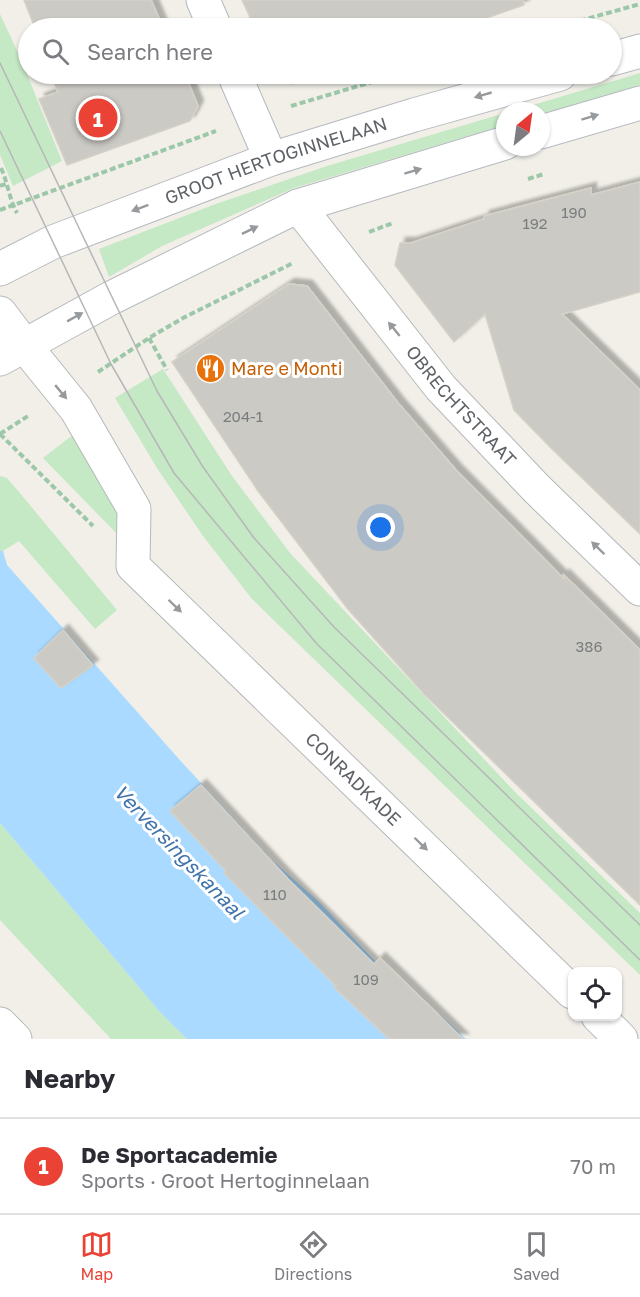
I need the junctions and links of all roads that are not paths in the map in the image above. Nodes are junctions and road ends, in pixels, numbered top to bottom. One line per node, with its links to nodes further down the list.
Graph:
1 (203, 0): 2 (street)
2 (211, 18)
3 (640, 51): 4 (street)
4 (622, 56)
5 (238, 84): 10 (street)
6 (524, 84): 10 (street, GROOT HERTOGINNELAAN, one-way to 10)
7 (640, 103): 8 (street, one-way to 7)
8 (550, 129)
9 (496, 146): 11 (street, one-way to 9)
10 (271, 159): 12 (street, GROOT HERTOGINNELAAN, one-way to 12)
11 (298, 206): 14 (street, one-way to 11); 15 (street, OBRECHTSTRAAT, one-way to 11)
12 (0, 269)
13 (0, 313): 14 (street)
14 (12, 353): 16 (street, CONRADKADE, one-way to 16)
15 (640, 589)
16 (568, 987)
17 (602, 1021): 20 (street)
18 (0, 1024): 19 (street)
19 (15, 1039)
20 (621, 1039)

